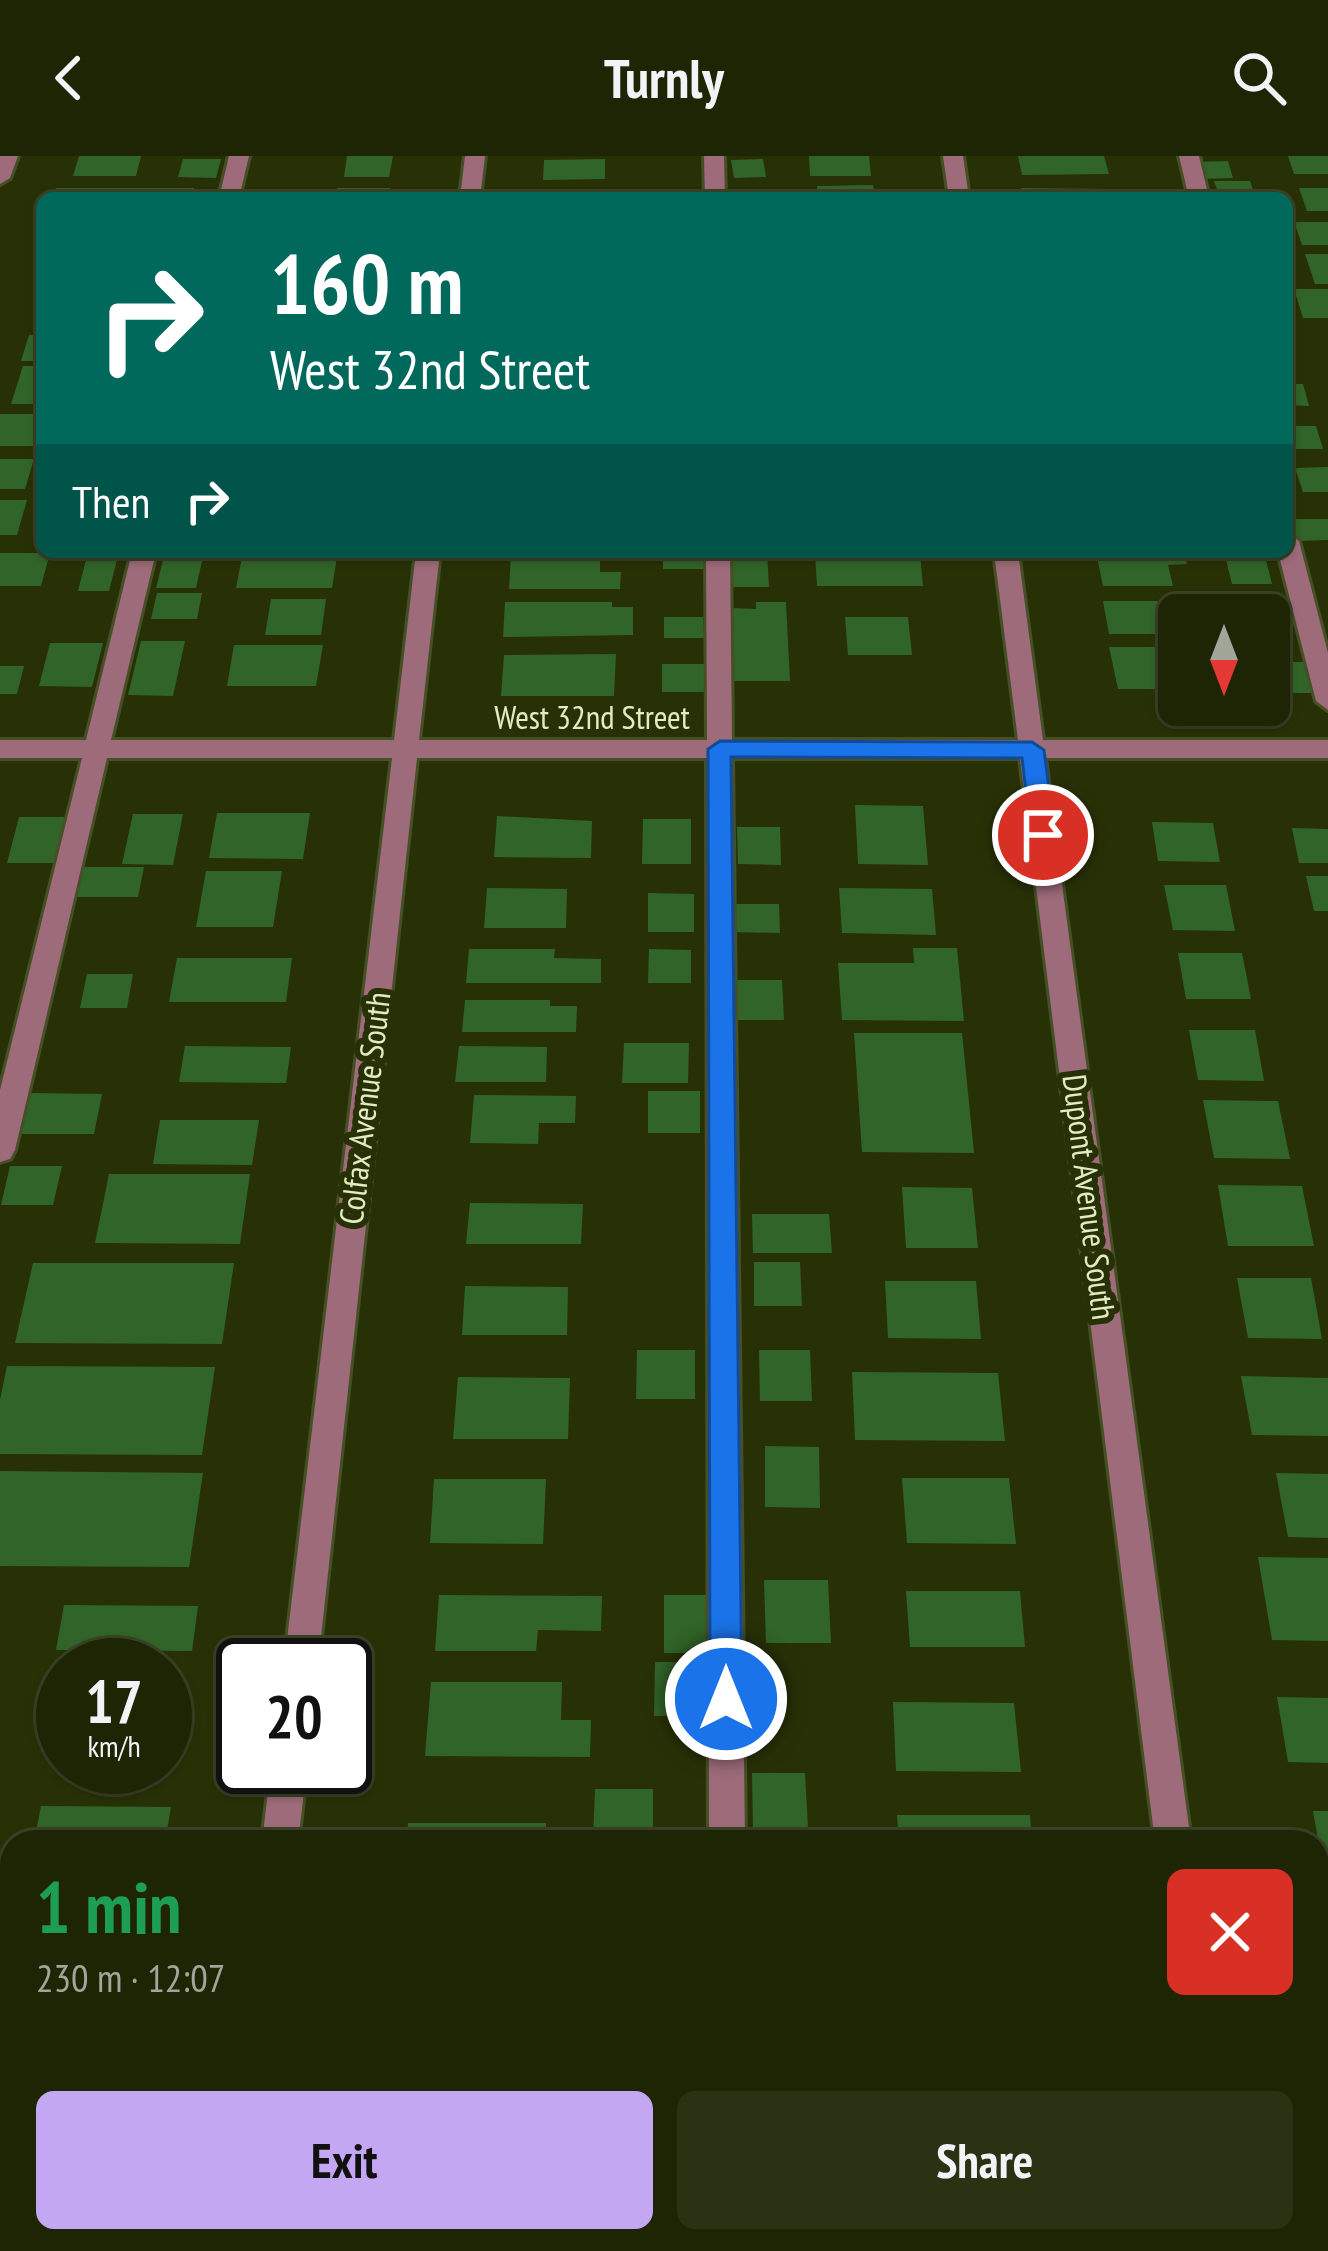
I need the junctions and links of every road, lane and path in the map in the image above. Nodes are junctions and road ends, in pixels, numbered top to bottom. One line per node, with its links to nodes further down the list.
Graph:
1 (8, 156): 7 (street)
2 (239, 156): 8 (street)
3 (476, 156): 9 (street)
4 (714, 156): 10 (street)
5 (953, 156): 11 (street)
6 (1189, 156): 12 (street)
7 (0, 178)
8 (230, 192)
9 (471, 192)
10 (715, 192)
11 (958, 192)
12 (1198, 192)
13 (143, 558): 20 (street)
14 (427, 558): 21 (street, Colfax Avenue South)
15 (718, 558): 22 (street)
16 (1007, 558): 24 (street, Dupont Avenue South)
17 (1291, 558): 18 (street)
18 (1328, 701)
19 (0, 749): 20 (street, West 32nd Street)
20 (97, 749): 21 (street, West 32nd Street); 25 (street)
21 (405, 749): 22 (street, West 32nd Street); 26 (street, Colfax Avenue South)
22 (720, 749): 24 (street, West 32nd Street); 29 (street)
23 (1328, 749): 24 (street, West 32nd Street)
24 (1032, 750): 30 (street, Dupont Avenue South)
25 (0, 1150)
26 (304, 1638)
27 (286, 1794): 28 (street)
28 (281, 1830)
29 (728, 1830)
30 (1171, 1830)

